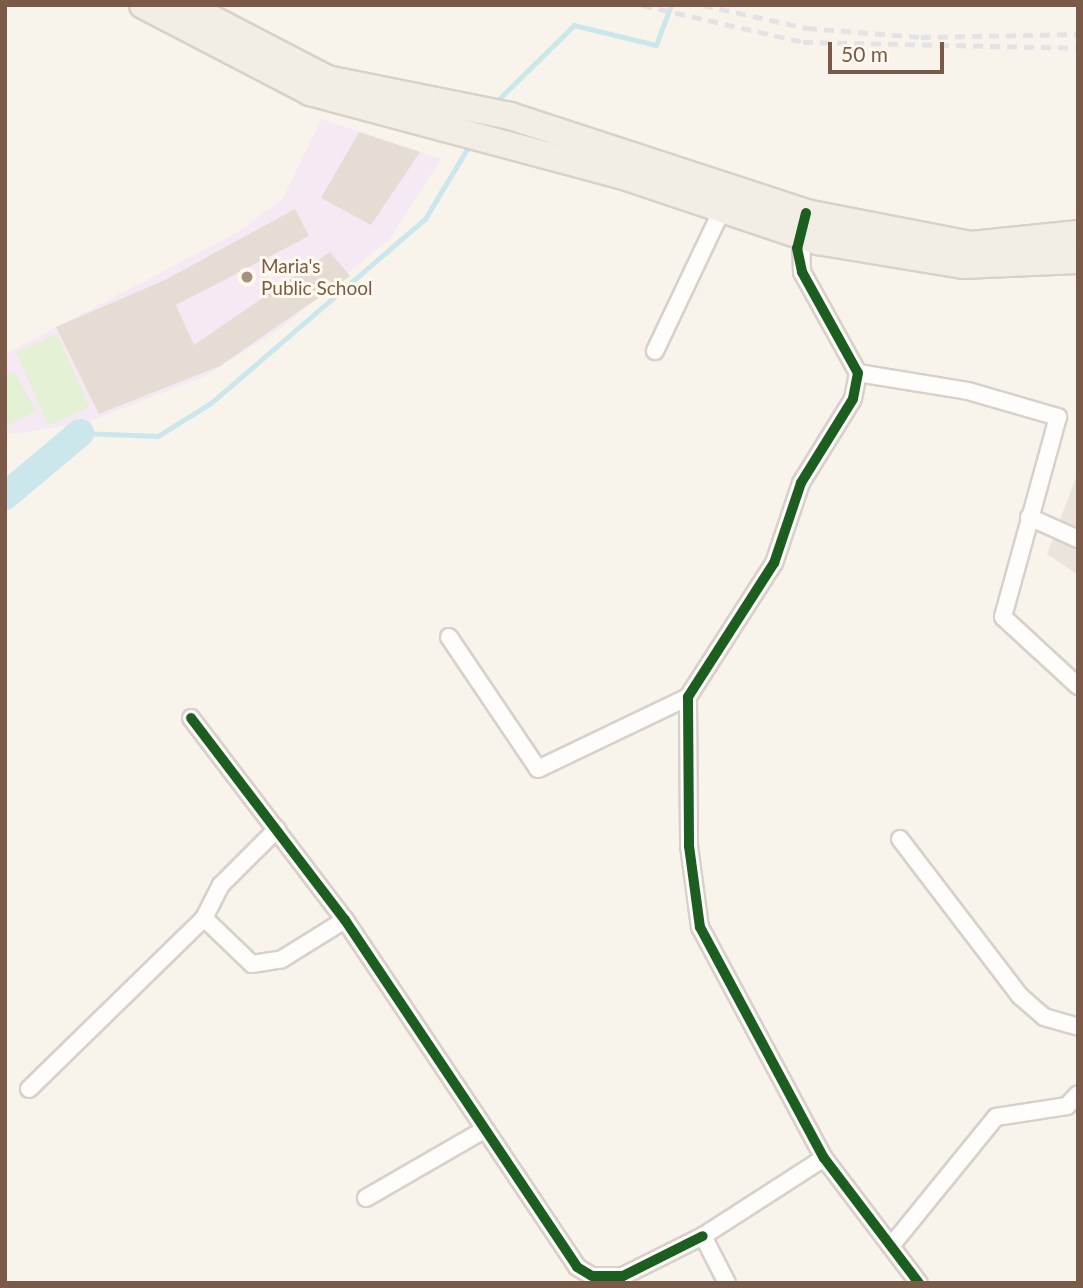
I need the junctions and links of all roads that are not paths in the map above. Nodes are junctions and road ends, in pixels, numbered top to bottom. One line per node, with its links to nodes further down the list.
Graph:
1 (143, 5): 3 (main road)
2 (184, 5): 4 (main road)
3 (722, 210): 4 (main road); 7 (street)
4 (802, 224): 5 (main road); 6 (main road); 8 (street)
5 (1078, 234)
6 (1078, 260)
7 (654, 351)
8 (858, 373): 9 (street); 13 (street)
9 (1030, 517): 10 (street); 12 (street)
10 (1078, 539)
11 (449, 637): 13 (street)
12 (1078, 686)
13 (688, 697): 23 (street)
14 (191, 719): 15 (street)
15 (277, 829): 17 (street); 18 (street)
16 (900, 839): 19 (street)
17 (204, 918): 18 (street); 20 (street)
18 (345, 920): 22 (street)
19 (1078, 1027)
20 (29, 1088)
21 (1078, 1094): 26 (street)
22 (484, 1130): 24 (street); 25 (street)
23 (824, 1158): 25 (street); 26 (street)
24 (366, 1198)
25 (703, 1236): 27 (street)
26 (891, 1246): 28 (street)
27 (727, 1283)
28 (919, 1283)

